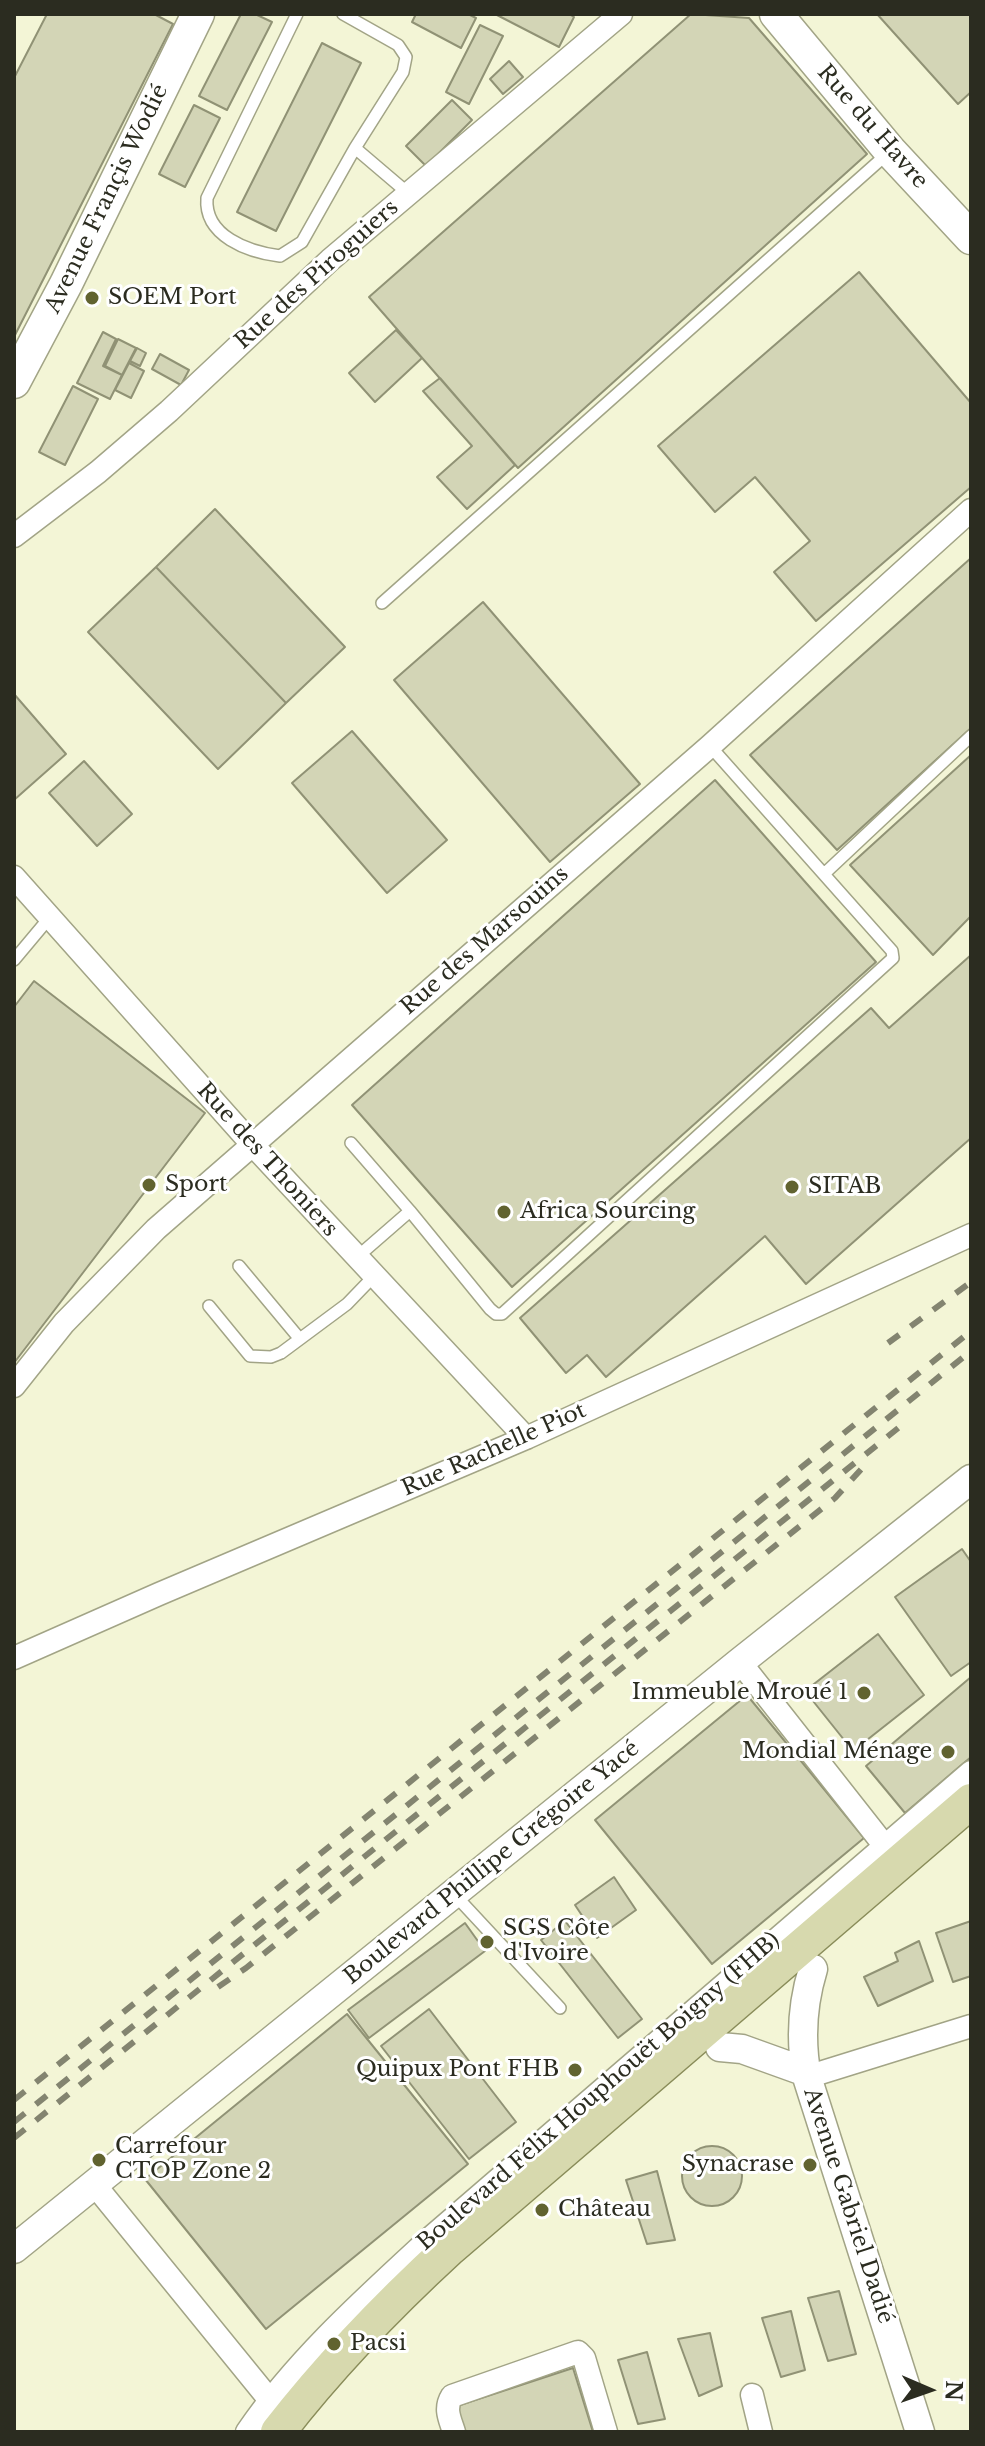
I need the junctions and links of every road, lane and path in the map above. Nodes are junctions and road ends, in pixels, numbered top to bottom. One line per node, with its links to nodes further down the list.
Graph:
1 (198, 14): 10 (main road, Avenue Françis Wodié)
2 (297, 14): 6 (lane)
3 (343, 14): 6 (lane)
4 (621, 14): 8 (street, Rue des Piroguiers)
5 (776, 14): 7 (main road, Rue du Havre)
6 (355, 148): 8 (lane)
7 (890, 151): 9 (main road, Rue du Havre); 13 (lane)
8 (409, 194): 12 (street, Rue des Piroguiers)
9 (971, 238)
10 (14, 382)
11 (971, 510): 15 (street, Rue des Marsouins)
12 (14, 536)
13 (382, 603)
14 (971, 736): 16 (lane)
15 (710, 746): 16 (lane); 20 (street, Rue des Marsouins)
16 (824, 874): 22 (lane)
17 (14, 877): 18 (street, Rue des Thoniers)
18 (50, 917): 19 (lane); 20 (street, Rue des Thoniers)
19 (14, 960)
20 (251, 1143): 24 (street, Rue des Thoniers); 29 (street, Rue des Marsouins)
21 (351, 1143): 22 (lane)
22 (410, 1211): 24 (lane)
23 (971, 1235): 30 (street, Rue Rachelle Piot)
24 (356, 1258): 26 (street, Rue des Thoniers)
25 (239, 1266): 28 (lane)
26 (374, 1276): 28 (lane); 30 (street, Rue des Thoniers)
27 (209, 1306): 28 (lane)
28 (299, 1338)
29 (14, 1386)
30 (526, 1438): 32 (street, Rue Rachelle Piot)
31 (971, 1479): 33 (street, Boulevard Phillipe Grégoire Yacé)
32 (14, 1658)
33 (740, 1662): 37 (street); 38 (street, Boulevard Phillipe Grégoire Yacé)
34 (971, 1772): 37 (street, Boulevard Félix Houphouët Boigny (FHB))
35 (971, 1801): 46 (main road, Boulevard Félix Houphouët Boigny (FHB))
36 (971, 1830): 39 (main road, Boulevard Félix Houphouët Boigny (FHB))
37 (884, 1845): 47 (street, Boulevard Félix Houphouët Boigny (FHB))
38 (453, 1894): 40 (lane); 44 (street, Boulevard Phillipe Grégoire Yacé)
39 (813, 1969): 42 (main road, Boulevard Félix Houphouët Boigny (FHB)); 43 (street, Avenue Gabriel Dadié)
40 (560, 2008)
41 (971, 2026): 43 (street)
42 (720, 2047): 43 (street, Avenue Gabriel Dadié); 52 (main road, Boulevard Félix Houphouët Boigny (FHB))
43 (806, 2074): 56 (street, Avenue Gabriel Dadié)
44 (94, 2184): 45 (street, Boulevard Phillipe Grégoire Yacé); 49 (street)
45 (14, 2249)
46 (349, 2350): 47 (main road); 51 (main road, Boulevard Félix Houphouët Boigny (FHB))
47 (305, 2362): 49 (street, Boulevard Félix Houphouët Boigny (FHB))
48 (752, 2395): 55 (street)
49 (269, 2399): 50 (street, Boulevard Félix Houphouët Boigny (FHB))
50 (247, 2432)
51 (278, 2432)
52 (305, 2432)
53 (454, 2432): 54 (street)
54 (606, 2432)
55 (761, 2432)
56 (920, 2432)

